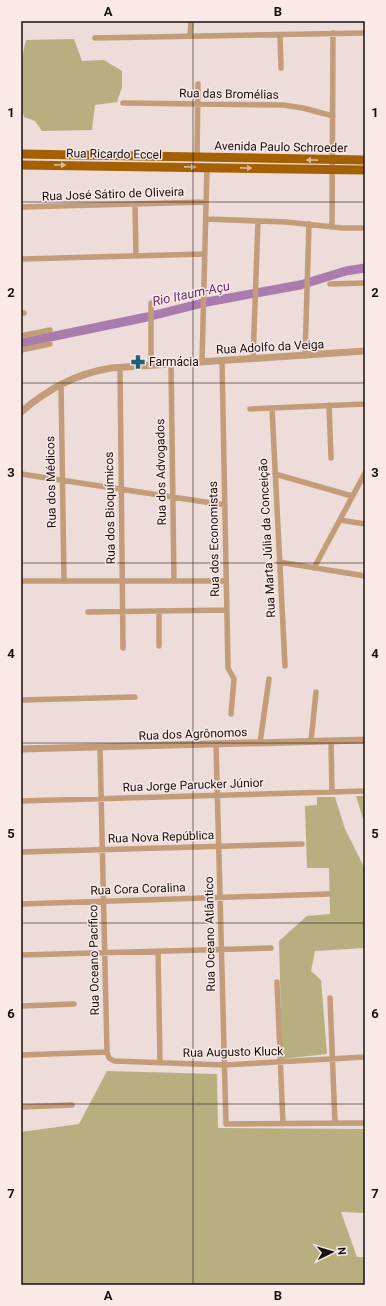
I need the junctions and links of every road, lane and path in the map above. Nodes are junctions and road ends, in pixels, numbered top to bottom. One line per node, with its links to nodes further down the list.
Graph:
1 (191, 21): 5 (street)
2 (365, 33): 3 (street)
3 (333, 34): 4 (street); 11 (street)
4 (280, 35): 5 (street); 7 (street)
5 (190, 36): 6 (street)
6 (95, 38)
7 (281, 68)
8 (198, 84): 10 (street)
9 (124, 103): 10 (street, Rua das Bromélias)
10 (197, 104): 11 (street, Rua das Bromélias); 13 (street)
11 (333, 116): 16 (street)
12 (21, 154): 13 (main road, Rua Ricardo Eccel)
13 (197, 158): 16 (main road, Avenida Paulo Schroeder, one-way to 13)
14 (365, 160): 16 (main road, Avenida Paulo Schroeder)
15 (21, 165): 17 (main road, Rua Ricardo Eccel, one-way to 17)
16 (332, 165): 17 (main road, Avenida Paulo Schroeder, one-way to 16); 18 (main road, Avenida Paulo Schroeder); 25 (street)
17 (207, 167): 19 (street)
18 (365, 170)
19 (206, 202): 20 (street, Rua José Sátiro de Oliveira); 22 (street)
20 (135, 204): 21 (street, Rua José Sátiro de Oliveira); 28 (street)
21 (21, 207)
22 (206, 219): 23 (street); 27 (street)
23 (258, 221): 24 (street); 39 (street)
24 (309, 224): 25 (street); 38 (street)
25 (332, 227): 26 (street)
26 (365, 228)
27 (205, 254): 28 (street); 41 (street)
28 (136, 256): 29 (street)
29 (21, 259)
30 (365, 283): 31 (street)
31 (330, 284)
32 (151, 303): 43 (street)
33 (50, 330): 34 (street)
34 (21, 336)
35 (50, 344): 36 (street)
36 (21, 350)
37 (365, 351): 38 (street, Rua Adolfo da Veiga)
38 (305, 356): 39 (street, Rua Adolfo da Veiga)
39 (253, 359): 40 (street, Rua Adolfo da Veiga)
40 (222, 360): 41 (street, Rua Adolfo da Veiga); 59 (street, Rua dos Economistas)
41 (202, 362): 42 (street, Rua Adolfo da Veiga)
42 (171, 364): 43 (street, Rua Adolfo da Veiga); 58 (street, Rua dos Advogados)
43 (151, 365): 44 (street, Rua Adolfo da Veiga)
44 (120, 367): 45 (street, Rua Adolfo da Veiga); 56 (street, Rua dos Bioquímicos)
45 (60, 384): 50 (street, Rua Adolfo da Veiga); 55 (street, Rua dos Médicos)
46 (365, 404): 47 (street)
47 (329, 405): 48 (street); 51 (street)
48 (272, 408): 49 (street); 54 (street, Rua Marta Júlia da Conceição)
49 (250, 409)
50 (21, 412)
51 (332, 458)
52 (365, 473): 57 (street)
53 (21, 474): 55 (street)
54 (275, 474): 57 (street); 62 (street, Rua Marta Júlia da Conceição)
55 (62, 480): 56 (street); 66 (street, Rua dos Médicos)
56 (121, 489): 58 (street); 67 (street, Rua dos Bioquímicos)
57 (352, 496): 60 (street)
58 (173, 497): 59 (street); 68 (street, Rua dos Advogados)
59 (225, 505): 69 (street, Rua dos Economistas)
60 (340, 520): 61 (street); 63 (street)
61 (365, 524)
62 (279, 562): 63 (street); 76 (street, Rua Marta Júlia da Conceição)
63 (314, 568): 64 (street)
64 (365, 576)
65 (21, 581): 66 (street)
66 (64, 581): 67 (street)
67 (122, 581): 68 (street); 71 (street, Rua dos Bioquímicos)
68 (174, 581): 69 (street)
69 (226, 581): 70 (street, Rua dos Economistas)
70 (227, 610): 72 (street); 81 (street, Rua dos Economistas)
71 (123, 611): 72 (street); 73 (street); 75 (street, Rua dos Bioquímicos)
72 (160, 611): 74 (street)
73 (88, 612)
74 (159, 646)
75 (123, 648)
76 (285, 666)
77 (269, 679): 85 (street)
78 (316, 692): 83 (street)
79 (135, 697): 80 (street)
80 (21, 700)
81 (231, 714)
82 (365, 740): 84 (street, Rua dos Agrônomos)
83 (311, 741): 84 (street, Rua dos Agrônomos); 85 (street, Rua dos Agrônomos)
84 (331, 741): 90 (street)
85 (260, 743): 86 (street, Rua dos Agrônomos)
86 (216, 744): 87 (street, Rua dos Agrônomos); 91 (street, Rua Oceano Atlântico)
87 (100, 747): 88 (street, Rua dos Agrônomos); 92 (street, Rua Oceano Pacífico)
88 (21, 749)
89 (365, 791): 90 (street, Rua Jorge Parucker Júnior)
90 (332, 792): 91 (street, Rua Jorge Parucker Júnior)
91 (217, 795): 92 (street, Rua Jorge Parucker Júnior); 95 (street, Rua Oceano Atlântico)
92 (102, 799): 93 (street, Rua Jorge Parucker Júnior); 96 (street, Rua Oceano Pacífico)
93 (21, 801)
94 (302, 844): 95 (street, Rua Nova República)
95 (219, 847): 96 (street, Rua Nova República); 99 (street, Rua Oceano Atlântico)
96 (103, 850): 97 (street, Rua Nova República); 100 (street, Rua Oceano Pacífico)
97 (21, 852)
98 (328, 894): 99 (street, Rua Cora Coralina)
99 (220, 898): 100 (street, Rua Cora Coralina); 103 (street, Rua Oceano Atlântico)
100 (104, 901): 101 (street, Rua Cora Coralina); 105 (street, Rua Oceano Pacífico)
101 (21, 904)
102 (271, 948): 103 (street)
103 (221, 949): 104 (street); 117 (street, Rua Oceano Atlântico)
104 (158, 951): 105 (street); 116 (street)
105 (105, 952): 106 (street); 111 (street, Rua Oceano Pacífico)
106 (21, 955)
107 (277, 982): 115 (street)
108 (330, 998): 114 (street)
109 (74, 1004): 110 (street)
110 (21, 1006)
111 (107, 1052): 112 (street); 116 (street, Rua Augusto Kluck)
112 (21, 1056)
113 (365, 1057): 114 (street, Rua Augusto Kluck)
114 (333, 1059): 115 (street, Rua Augusto Kluck); 120 (street)
115 (281, 1062): 117 (street, Rua Augusto Kluck); 122 (street)
116 (160, 1063): 117 (street, Rua Augusto Kluck)
117 (224, 1065): 122 (street, Rua Oceano Atlântico)
118 (72, 1105): 119 (street)
119 (21, 1106)
120 (335, 1123): 121 (street); 122 (street)
121 (365, 1123)
122 (283, 1124)

